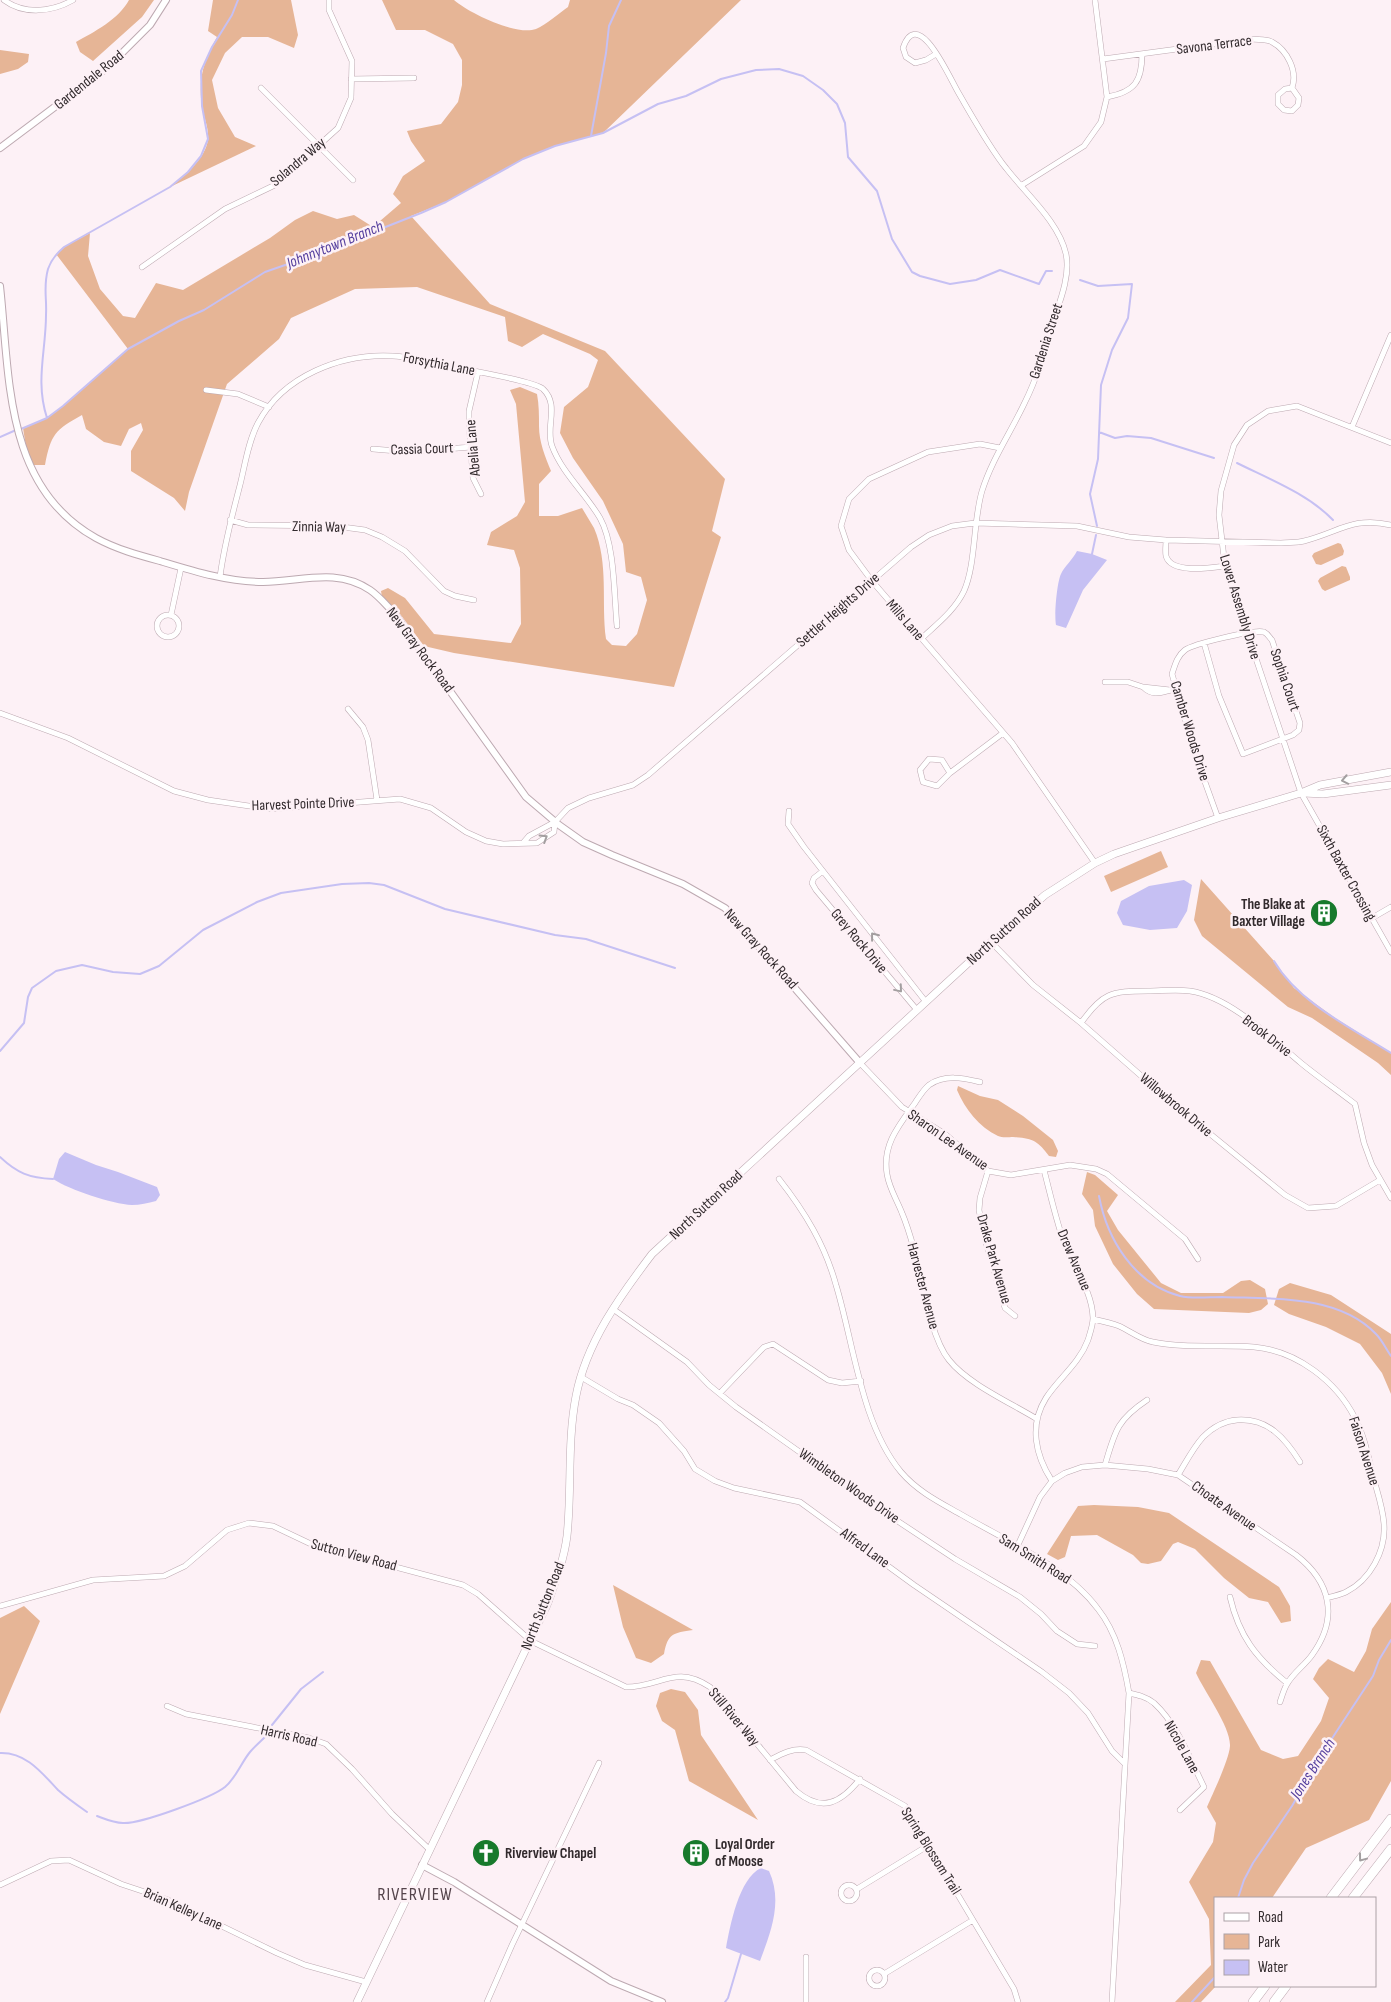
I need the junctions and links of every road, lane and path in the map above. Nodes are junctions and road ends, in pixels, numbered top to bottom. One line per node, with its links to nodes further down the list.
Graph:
1 (4, 0): 2 (street)
2 (72, 0)
3 (166, 0): 15 (street, Gardendale Road)
4 (329, 0): 10 (street, Solandra Way)
5 (1095, 0): 8 (street)
6 (936, 54): 6 (street, Gardenia Street); 17 (street, Gardenia Street)
7 (1142, 54): 8 (street, Savona Terrace); 12 (street, Savona Terrace); 13 (street)
8 (1103, 59): 13 (street)
9 (414, 78): 10 (street)
10 (351, 79): 14 (street, Solandra Way)
11 (261, 88): 14 (street)
12 (1292, 88): 12 (street, Savona Terrace)
13 (1107, 97): 17 (street)
14 (319, 146): 16 (street); 18 (street, Solandra Way)
15 (0, 148)
16 (353, 180)
17 (1022, 186): 30 (street, Gardenia Street)
18 (142, 267)
19 (0, 286): 22 (street, New Gray Rock Road)
20 (1391, 335): 21 (street)
21 (1388, 347): 27 (street)
22 (8, 371): 23 (street); 39 (street, New Gray Rock Road)
23 (0, 372)
24 (478, 372): 26 (street, Forsythia Lane); 29 (street, Abelia Lane); 44 (street, Forsythia Lane)
25 (206, 390): 26 (street)
26 (269, 407): 33 (street, Forsythia Lane)
27 (1352, 427): 28 (street, Lower Assembly Drive); 37 (street, Lower Assembly Drive)
28 (1391, 443)
29 (470, 447): 31 (street, Cassia Court); 32 (street, Abelia Lane)
30 (1000, 448): 34 (street, Gardenia Street); 41 (street, Mills Lane)
31 (373, 449)
32 (481, 494)
33 (230, 520): 40 (street, Forsythia Lane); 42 (street, Zinnia Way)
34 (975, 523): 36 (street, Settler Heights Drive); 41 (street, Settler Heights Drive); 46 (street, Gardenia Street)
35 (1391, 525): 37 (street)
36 (1166, 540): 37 (street, Settler Heights Drive); 38 (street)
37 (1221, 540): 38 (street, Lower Assembly Drive)
38 (1225, 566): 45 (street, Lower Assembly Drive)
39 (181, 568): 40 (street, New Gray Rock Road); 43 (street)
40 (220, 577): 61 (street, New Gray Rock Road)
41 (872, 581): 46 (street, Mills Lane); 61 (street, Settler Heights Drive)
42 (474, 600)
43 (171, 615): 43 (street)
44 (617, 626)
45 (1246, 633): 47 (street, Camber Woods Drive); 53 (street, Lower Assembly Drive); 53 (street, Sophia Court)
46 (922, 638): 52 (street, Mills Lane)
47 (1204, 643): 49 (street, Camber Woods Drive); 53 (street, Sophia Court)
48 (1104, 682): 49 (street)
49 (1173, 689): 60 (street, Camber Woods Drive)
50 (348, 709): 58 (street)
51 (0, 713): 58 (street, Harvest Pointe Drive)
52 (1003, 733): 55 (street); 63 (street, Mills Lane)
53 (1283, 739): 57 (street, Lower Assembly Drive)
54 (1391, 772): 57 (main road, North Sutton Road, one-way to 57)
55 (950, 773): 55 (street)
56 (1391, 785): 57 (main road, North Sutton Road)
57 (1301, 793): 60 (main road, North Sutton Road); 66 (street, Sixth Baxter Crossing)
58 (377, 800): 62 (street, Harvest Pointe Drive)
59 (789, 811): 64 (street, Grey Rock Drive)
60 (1218, 818): 63 (main road, North Sutton Road)
61 (555, 822): 62 (street); 62 (street, Harvest Pointe Drive, one-way to 61); 74 (street, New Gray Rock Road)
62 (523, 843)
63 (1096, 863): 67 (main road, North Sutton Road)
64 (823, 871): 71 (street, Grey Rock Drive, one-way to 64); 72 (street, Grey Rock Drive, one-way to 72)
65 (1391, 907): 66 (street)
66 (1372, 918): 69 (street, Sixth Baxter Crossing)
67 (997, 937): 68 (street, North Sutton Road)
68 (991, 942): 71 (main road, North Sutton Road); 73 (street, Willowbrook Drive)
69 (1389, 945): 70 (street, Sixth Baxter Crossing)
70 (1391, 952)
71 (926, 1002): 72 (main road, North Sutton Road)
72 (917, 1010): 74 (main road, North Sutton Road)
73 (1081, 1023): 80 (street, Willowbrook Drive); 80 (street, Brook Drive)
74 (860, 1063): 76 (street, Sharon Lee Avenue); 83 (main road, North Sutton Road)
75 (980, 1082): 76 (street, Harvester Avenue)
76 (908, 1112): 77 (street, Sharon Lee Avenue); 90 (street, Harvester Avenue)
77 (988, 1170): 78 (street, Sharon Lee Avenue); 84 (street, Drake Park Avenue)
78 (1044, 1170): 82 (street, Sharon Lee Avenue); 85 (street, Drew Avenue)
79 (779, 1180): 87 (street, Sam Smith Road)
80 (1380, 1180): 81 (street, Brook Drive)
81 (1391, 1198)
82 (1198, 1260)
83 (613, 1309): 86 (main road, North Sutton Road); 88 (street, Wimbleton Woods Drive)
84 (1015, 1316)
85 (1093, 1319): 90 (street, Drew Avenue); 97 (street, Faison Avenue)
86 (581, 1377): 99 (main road, North Sutton Road); 106 (street, Alfred Lane)
87 (861, 1381): 88 (street); 95 (street, Sam Smith Road)
88 (720, 1393): 100 (street, Wimbleton Woods Drive)
89 (1147, 1400): 92 (street)
90 (1037, 1419): 94 (street, Drew Avenue)
91 (1300, 1462): 93 (street)
92 (1105, 1465): 93 (street, Choate Avenue); 94 (street, Choate Avenue)
93 (1178, 1475): 97 (street, Choate Avenue)
94 (1052, 1480): 95 (street)
95 (1017, 1547): 102 (street, Sam Smith Road)
96 (1230, 1597): 101 (street)
97 (1327, 1598): 101 (street, Choate Avenue)
98 (0, 1606): 99 (street, Sutton View Road)
99 (531, 1641): 105 (street, Still River Way); 113 (main road, North Sutton Road)
100 (1095, 1646)
101 (1287, 1684): 103 (street, Choate Avenue)
102 (1129, 1693): 106 (street, Sam Smith Road); 109 (street, Nicole Lane)
103 (1280, 1702)
104 (167, 1706): 113 (street, Harris Road)
105 (770, 1760): 108 (street, Spring Blossom Trail); 108 (street, Still River Way)
106 (1124, 1762): 131 (street, Sam Smith Road)
107 (599, 1763): 120 (street)
108 (860, 1780): 111 (street, Spring Blossom Trail)
109 (1180, 1810)
110 (1391, 1819): 117 (highway, one-way to 117)
111 (929, 1845): 116 (street); 119 (street, Spring Blossom Trail)
112 (1391, 1849): 118 (highway)
113 (430, 1850): 114 (main road, North Sutton Road)
114 (422, 1865): 120 (street); 123 (main road, North Sutton Road)
115 (0, 1885): 123 (street, Brian Kelley Lane)
116 (857, 1889)
117 (1332, 1897)
118 (1354, 1897)
119 (973, 1920): 122 (street); 130 (street, Spring Blossom Trail)
120 (521, 1926): 127 (street); 128 (street)
121 (806, 1957): 129 (street)
122 (884, 1974)
123 (366, 1982): 126 (main road, North Sutton Road)
124 (1264, 1987): 132 (highway)
125 (1285, 1987): 133 (highway)
126 (357, 2002)
127 (487, 2002)
128 (662, 2002)
129 (806, 2002)
130 (1018, 2002)
131 (1112, 2002)
132 (1253, 2002)
133 (1274, 2002)

